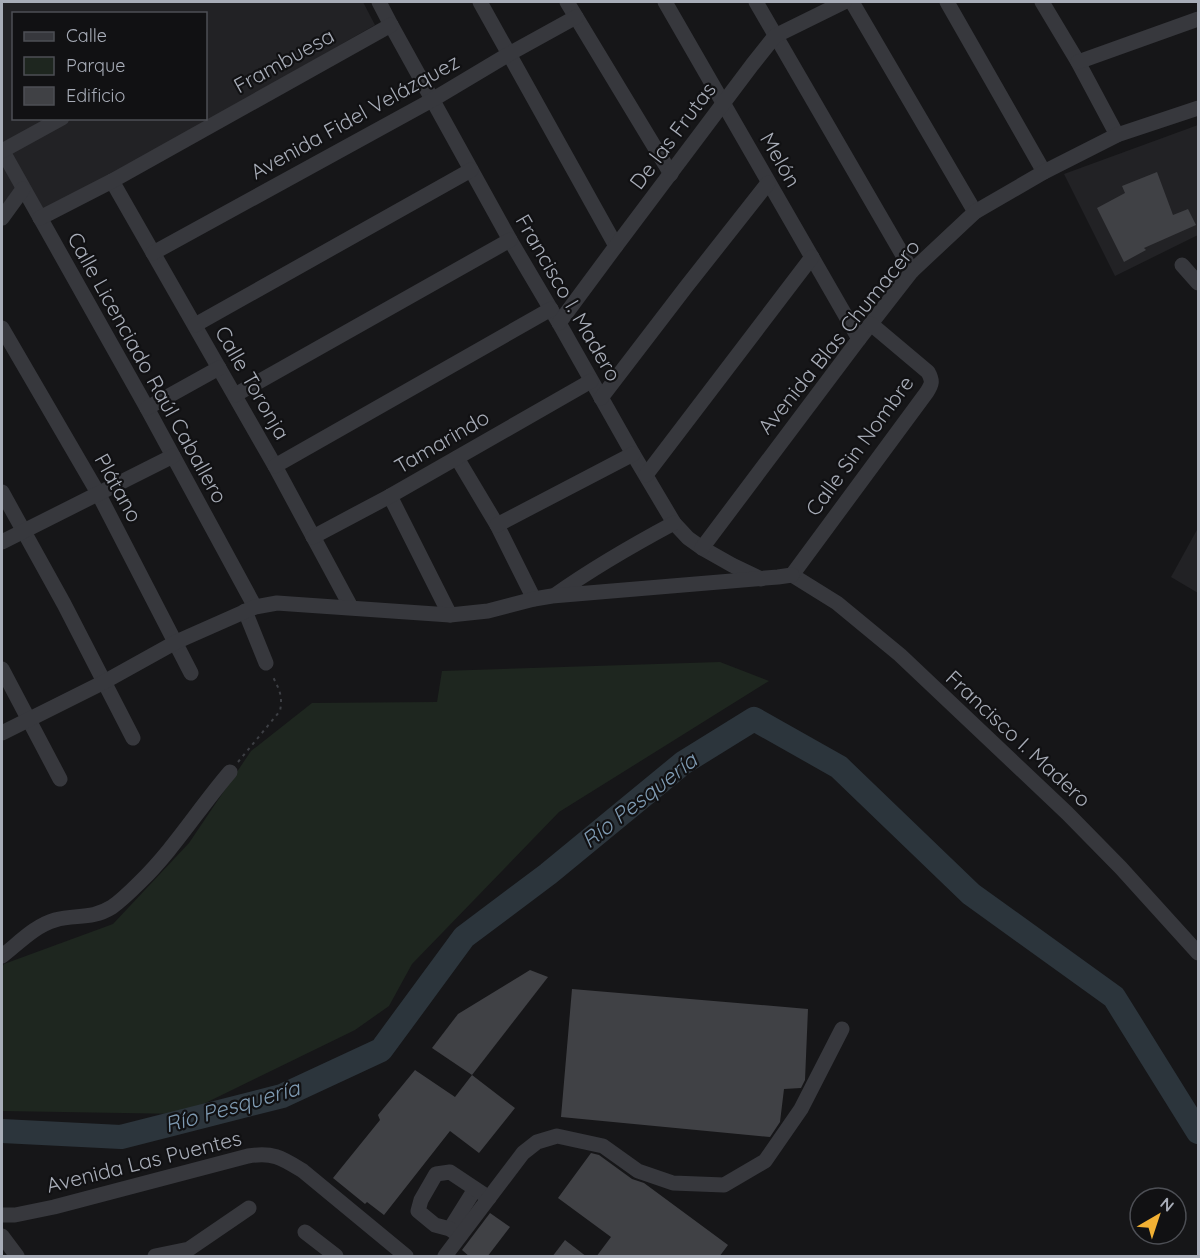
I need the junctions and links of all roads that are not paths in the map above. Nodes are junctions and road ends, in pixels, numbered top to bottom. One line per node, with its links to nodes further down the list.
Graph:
1 (380, 2): 12 (street, Francisco I. Madero)
2 (480, 2): 14 (street)
3 (567, 2): 10 (street)
4 (665, 2): 17 (street, Melón)
5 (756, 2): 13 (street)
6 (844, 2): 13 (street, De las Frutas)
7 (852, 2): 28 (street)
8 (946, 2): 23 (street)
9 (1042, 2): 15 (street)
10 (576, 17): 14 (street, Avenida Fidel Velázquez); 24 (street)
11 (1198, 19): 15 (street)
12 (391, 25): 16 (street, Francisco I. Madero); 25 (street, Frambuesa)
13 (775, 36): 17 (street, De las Frutas); 36 (street)
14 (509, 54): 16 (street, Avenida Fidel Velázquez); 32 (street)
15 (1078, 62): 20 (street)
16 (432, 100): 22 (street, Francisco I. Madero); 33 (street, Avenida Fidel Velázquez)
17 (723, 103): 24 (street, De las Frutas); 26 (street, Melón)
18 (1198, 108): 20 (street, Avenida Blas Chumacero)
19 (58, 120): 21 (street)
20 (1117, 135): 23 (street, Avenida Blas Chumacero)
21 (2, 150): 27 (street, Calle Licenciado Raúl Caballero)
22 (471, 170): 31 (street, Francisco I. Madero); 41 (street)
23 (1044, 172): 28 (street, Avenida Blas Chumacero)
24 (671, 174): 32 (street, De las Frutas)
25 (112, 181): 30 (street, Frambuesa); 33 (street, Calle Toronja)
26 (768, 183): 34 (street, Melón); 47 (street)
27 (23, 189): 29 (street); 30 (street, Calle Licenciado Raúl Caballero)
28 (975, 212): 36 (street, Avenida Blas Chumacero)
29 (2, 218)
30 (40, 218): 48 (street, Calle Licenciado Raúl Caballero)
31 (510, 240): 38 (street, Francisco I. Madero); 46 (street)
32 (616, 246): 39 (street, De las Frutas)
33 (153, 253): 41 (street, Calle Toronja)
34 (812, 257): 43 (street, Melón); 53 (street)
35 (1182, 265): 37 (street)
36 (912, 271): 40 (street, Avenida Blas Chumacero)
37 (1198, 283)
38 (550, 309): 39 (street, Francisco I. Madero); 52 (street)
39 (560, 323): 45 (street, Francisco I. Madero)
40 (871, 324): 43 (street, Avenida Blas Chumacero); 63 (street, Calle Sin Nombre)
41 (195, 325): 44 (street, Calle Toronja)
42 (2, 328): 55 (street, Plátano)
43 (859, 339): 62 (street, Avenida Blas Chumacero)
44 (219, 368): 46 (street, Calle Toronja); 48 (street)
45 (591, 381): 47 (street, Francisco I. Madero); 51 (street, Tamarindo)
46 (235, 395): 52 (street, Calle Toronja)
47 (601, 398): 49 (street, Francisco I. Madero)
48 (147, 408): 50 (street, Calle Licenciado Raúl Caballero)
49 (633, 454): 53 (street, Francisco I. Madero); 58 (street)
50 (173, 456): 55 (street); 68 (street, Calle Licenciado Raúl Caballero)
51 (457, 458): 56 (street, Tamarindo); 58 (street)
52 (275, 466): 60 (street, Calle Toronja)
53 (646, 475): 57 (street, Francisco I. Madero)
54 (2, 492): 59 (street)
55 (98, 494): 59 (street); 70 (street, Plátano)
56 (390, 496): 60 (street, Tamarindo); 69 (street)
57 (674, 523): 62 (street, Francisco I. Madero); 65 (street)
58 (497, 525): 66 (street)
59 (24, 531): 61 (street); 74 (street)
60 (313, 537): 67 (street, Calle Toronja)
61 (2, 542)
62 (702, 548): 64 (street, Francisco I. Madero)
63 (792, 575): 64 (street); 80 (street, Francisco I. Madero)
64 (761, 579): 65 (street)
65 (552, 596): 66 (street)
66 (534, 599): 69 (street)
67 (351, 607): 68 (street); 69 (street)
68 (250, 609): 70 (street); 71 (street, Calle Licenciado Raúl Caballero)
69 (450, 615)
70 (176, 642): 73 (street, Plátano); 74 (street)
71 (266, 663)
72 (2, 669): 75 (street)
73 (190, 673)
74 (104, 682): 75 (street); 77 (street)
75 (28, 720): 76 (street); 79 (street)
76 (2, 733)
77 (134, 738)
78 (230, 771): 81 (street)
79 (60, 779)
80 (1198, 953)
81 (2, 956)
82 (842, 1029): 84 (street)
83 (475, 1189): 84 (street); 88 (street); 88 (street)
84 (489, 1198): 88 (street)
85 (249, 1208): 91 (street)
86 (2, 1215): 93 (street, Avenida Las Puentes)
87 (305, 1232): 92 (street)
88 (455, 1232): 94 (street)
89 (2, 1236): 90 (street)
90 (16, 1257)
91 (155, 1257)
92 (336, 1257)
93 (406, 1257)
94 (445, 1257)

